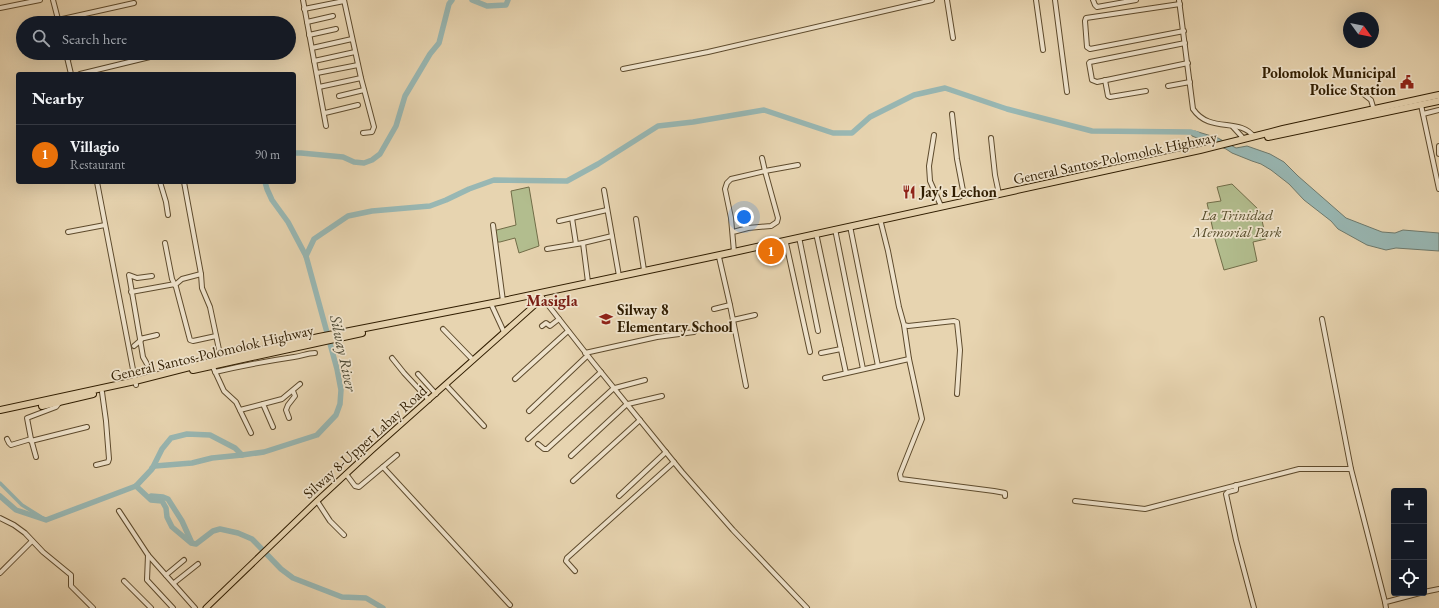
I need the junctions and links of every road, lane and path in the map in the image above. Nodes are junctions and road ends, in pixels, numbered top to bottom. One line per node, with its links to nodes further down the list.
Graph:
1 (40, 0): 14 (street)
2 (53, 0): 16 (street)
3 (302, 0): 15 (street)
4 (344, 0): 15 (street); 24 (street)
5 (932, 0): 34 (street)
6 (947, 0): 23 (street)
7 (1036, 0): 27 (street)
8 (1055, 0): 45 (street)
9 (1093, 0): 11 (street)
10 (1135, 0): 11 (street)
11 (1114, 2)
12 (1180, 2): 21 (street); 21 (street)
13 (134, 3): 17 (street)
14 (0, 8)
15 (304, 9): 19 (street)
16 (57, 16)
17 (79, 16)
18 (333, 16): 19 (street)
19 (307, 22): 22 (street)
20 (336, 29): 22 (street)
21 (1184, 31): 25 (street)
22 (309, 35): 26 (street)
23 (952, 38)
24 (352, 39): 26 (street); 28 (street)
25 (1185, 43): 32 (street); 39 (street)
26 (312, 48): 31 (street)
27 (1043, 50)
28 (355, 52): 31 (street); 33 (street)
29 (67, 60): 35 (street)
30 (137, 60): 36 (street)
31 (314, 61): 37 (street)
32 (1188, 63): 39 (street); 40 (street)
33 (358, 65): 37 (street); 38 (street)
34 (623, 69)
35 (70, 72)
36 (88, 72)
37 (317, 74): 42 (street)
38 (361, 78): 42 (street); 43 (street)
39 (1105, 80): 44 (street)
40 (1190, 82): 41 (street); 58 (street)
41 (1168, 86)
42 (319, 87): 54 (street)
43 (364, 90): 48 (street); 59 (street)
44 (1146, 91)
45 (1067, 92)
46 (1362, 93): 52 (street)
47 (1439, 95): 52 (highway)
48 (339, 96)
49 (1439, 101): 51 (highway, General Santos-Polomolok Highway)
50 (358, 105): 54 (street)
51 (1421, 105): 56 (street); 64 (highway, General Santos-Polomolok Highway)
52 (1374, 110): 61 (highway)
53 (1439, 110): 56 (street)
54 (324, 113): 57 (street)
55 (952, 114): 77 (street)
56 (1423, 114): 74 (street)
57 (326, 126)
58 (1233, 126): 61 (street); 63 (street)
59 (363, 133)
60 (934, 135): 78 (street)
61 (1254, 137): 63 (highway)
62 (991, 138): 76 (street)
63 (1244, 140): 64 (highway)
64 (1236, 143): 66 (highway)
65 (1439, 146): 67 (street)
66 (1212, 148): 76 (highway); 84 (highway, General Santos-Polomolok Highway)
67 (1439, 154)
68 (762, 158): 70 (street)
69 (798, 165): 70 (street)
70 (765, 172): 90 (street); 90 (street)
71 (97, 184): 85 (street)
72 (161, 184): 80 (street)
73 (184, 184): 102 (street)
74 (1439, 189)
75 (604, 190): 79 (street)
76 (999, 194): 77 (highway)
77 (965, 201): 78 (highway)
78 (940, 206): 84 (highway)
79 (607, 210): 81 (street); 92 (street)
80 (168, 215)
81 (572, 218): 83 (street); 97 (street)
82 (636, 219): 101 (street)
83 (559, 221)
84 (880, 221): 87 (highway); 117 (street)
85 (106, 225): 89 (street); 150 (street)
86 (493, 225): 109 (street)
87 (850, 227): 88 (highway); 141 (street)
88 (835, 230): 91 (highway); 142 (street)
89 (68, 232)
90 (733, 232): 99 (street)
91 (817, 234): 93 (highway); 130 (street)
92 (612, 236): 94 (street); 104 (street)
93 (799, 238): 95 (highway); 99 (highway); 121 (street)
94 (583, 243): 97 (street); 105 (street)
95 (786, 243): 100 (highway); 131 (street)
96 (165, 244): 106 (street)
97 (576, 244): 98 (street)
98 (547, 249)
99 (734, 252): 101 (highway)
100 (719, 257): 108 (highway); 110 (street)
101 (644, 270): 104 (highway)
102 (201, 274): 106 (street); 126 (street)
103 (152, 276): 107 (street)
104 (619, 276): 105 (highway)
105 (588, 282): 108 (highway)
106 (175, 285): 107 (street); 126 (street)
107 (131, 292): 128 (street)
108 (541, 294): 109 (highway); 111 (highway); 114 (street); 122 (main road, Silway 8-Upper Labay Road)
109 (503, 301): 125 (highway)
110 (730, 305): 112 (street); 116 (street)
111 (492, 306): 122 (street); 125 (highway)
112 (714, 309)
113 (755, 315): 116 (street)
114 (558, 319): 118 (street); 120 (street)
115 (1322, 319): 185 (street)
116 (733, 320): 153 (street)
117 (904, 325): 137 (street); 158 (street)
118 (542, 326)
119 (442, 329): 138 (street)
120 (568, 331): 134 (street); 148 (street)
121 (818, 331)
122 (504, 332): 138 (main road, Silway 8-Upper Labay Road)
123 (694, 332): 134 (street)
124 (157, 335): 128 (street)
125 (341, 335): 127 (highway)
126 (216, 336): 135 (street)
127 (319, 339): 135 (highway); 140 (highway, General Santos-Polomolok Highway)
128 (140, 340): 129 (street); 139 (street)
129 (134, 346)
130 (841, 349): 133 (street); 145 (street)
131 (810, 352)
132 (315, 353): 143 (street)
133 (822, 353)
134 (586, 354): 144 (street); 166 (street)
135 (221, 358): 150 (highway)
136 (392, 358): 160 (street)
137 (910, 359): 141 (street); 190 (street)
138 (474, 360): 152 (main road, Silway 8-Upper Labay Road)
139 (147, 364)
140 (212, 365): 143 (street); 150 (highway, General Santos-Polomolok Highway)
141 (878, 366): 142 (street)
142 (863, 369): 145 (street)
143 (215, 372): 165 (street)
144 (601, 372): 154 (street); 175 (street)
145 (846, 373): 147 (street)
146 (418, 374): 157 (street)
147 (825, 378)
148 (515, 379)
149 (645, 380): 154 (street)
150 (136, 383): 156 (highway, General Santos-Polomolok Highway); 164 (highway)
151 (300, 384): 155 (street)
152 (446, 385): 157 (main road, Silway 8-Upper Labay Road); 170 (street)
153 (746, 386)
154 (614, 388): 163 (street); 177 (street)
155 (293, 391): 162 (street); 168 (street)
156 (102, 392): 161 (highway, General Santos-Polomolok Highway); 183 (street)
157 (436, 394): 160 (main road, Silway 8-Upper Labay Road)
158 (957, 394)
159 (662, 396): 163 (street)
160 (429, 400): 186 (main road, Silway 8-Upper Labay Road)
161 (60, 402): 167 (highway, General Santos-Polomolok Highway); 176 (street)
162 (263, 404): 165 (street); 172 (street)
163 (628, 404): 169 (street); 180 (street)
164 (0, 410)
165 (240, 410): 173 (street)
166 (529, 411)
167 (0, 414)
168 (289, 418)
169 (640, 420): 178 (street); 187 (street)
170 (484, 426)
171 (87, 427): 176 (street)
172 (273, 427)
173 (250, 433)
174 (8, 439): 176 (street)
175 (528, 439)
176 (31, 440): 181 (street)
177 (538, 444)
178 (666, 452): 182 (street); 189 (street)
179 (397, 455): 184 (street)
180 (571, 456)
181 (36, 457)
182 (674, 462): 200 (street); 215 (street)
183 (96, 465)
184 (383, 467): 186 (street); 209 (street)
185 (1351, 469): 188 (street); 208 (street)
186 (346, 474): 191 (main road, Silway 8-Upper Labay Road)
187 (573, 481)
188 (1236, 486): 192 (street); 216 (street)
189 (619, 496)
190 (1005, 496)
191 (317, 501): 195 (street); 214 (main road, Silway 8-Upper Labay Road)
192 (1075, 501)
193 (119, 511): 197 (street)
194 (0, 518): 196 (street)
195 (344, 535)
196 (32, 541): 201 (street); 210 (street)
197 (148, 555): 202 (street); 212 (street)
198 (184, 560): 202 (street)
199 (198, 564): 204 (street)
200 (575, 571)
201 (0, 573)
202 (166, 575): 204 (street)
203 (124, 581): 211 (street)
204 (174, 583): 213 (street)
205 (1439, 589): 206 (street)
206 (1427, 591)
207 (1408, 596): 208 (street)
208 (1385, 602): 217 (street)
209 (510, 605)
210 (93, 608)
211 (150, 608)
212 (173, 608)
213 (195, 608)
214 (206, 608)
215 (807, 608)
216 (1254, 608)
217 (1386, 608)

